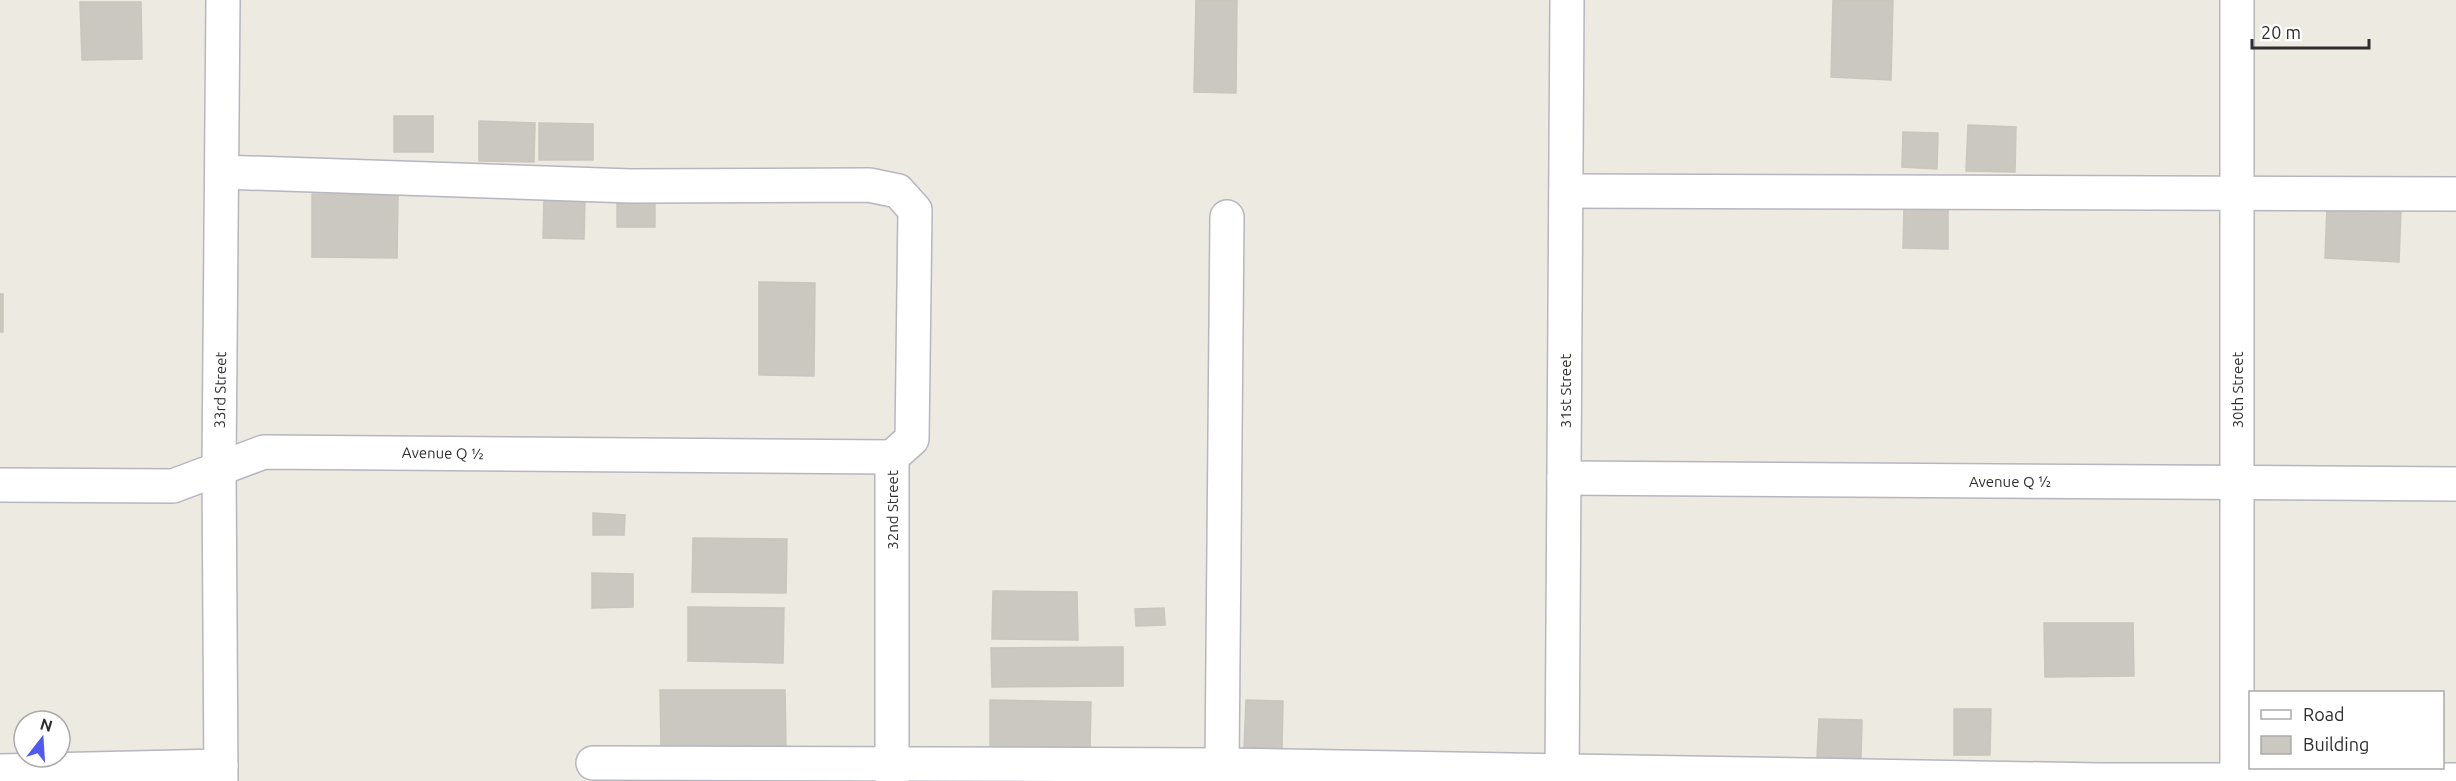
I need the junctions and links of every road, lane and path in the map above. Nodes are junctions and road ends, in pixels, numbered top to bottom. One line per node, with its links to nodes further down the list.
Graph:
1 (223, 0): 4 (street, 33rd Street)
2 (1567, 0): 5 (street, 31st Street)
3 (2237, 0): 6 (street, 30th Street)
4 (222, 172): 9 (street, 32nd Street); 10 (street, 33rd Street)
5 (1566, 191): 6 (street); 11 (street, 31st Street)
6 (2237, 194): 7 (street); 12 (street, 30th Street)
7 (2456, 194)
8 (1227, 217): 16 (street)
9 (892, 457): 10 (street, Avenue Q ½); 18 (street, 32nd Street)
10 (219, 468): 14 (street, Avenue Q ½); 19 (street, 33rd Street)
11 (1564, 478): 12 (street, Avenue Q ½); 20 (street, 31st Street)
12 (2237, 483): 13 (street, Avenue Q ½); 22 (street, 30th Street)
13 (2456, 484)
14 (0, 485)
15 (593, 763): 18 (street)
16 (1222, 765): 18 (street); 20 (street)
17 (0, 771): 19 (street)
18 (892, 773)
19 (221, 774)
20 (1562, 775): 22 (street)
21 (2456, 780): 22 (street)
22 (2237, 781)

